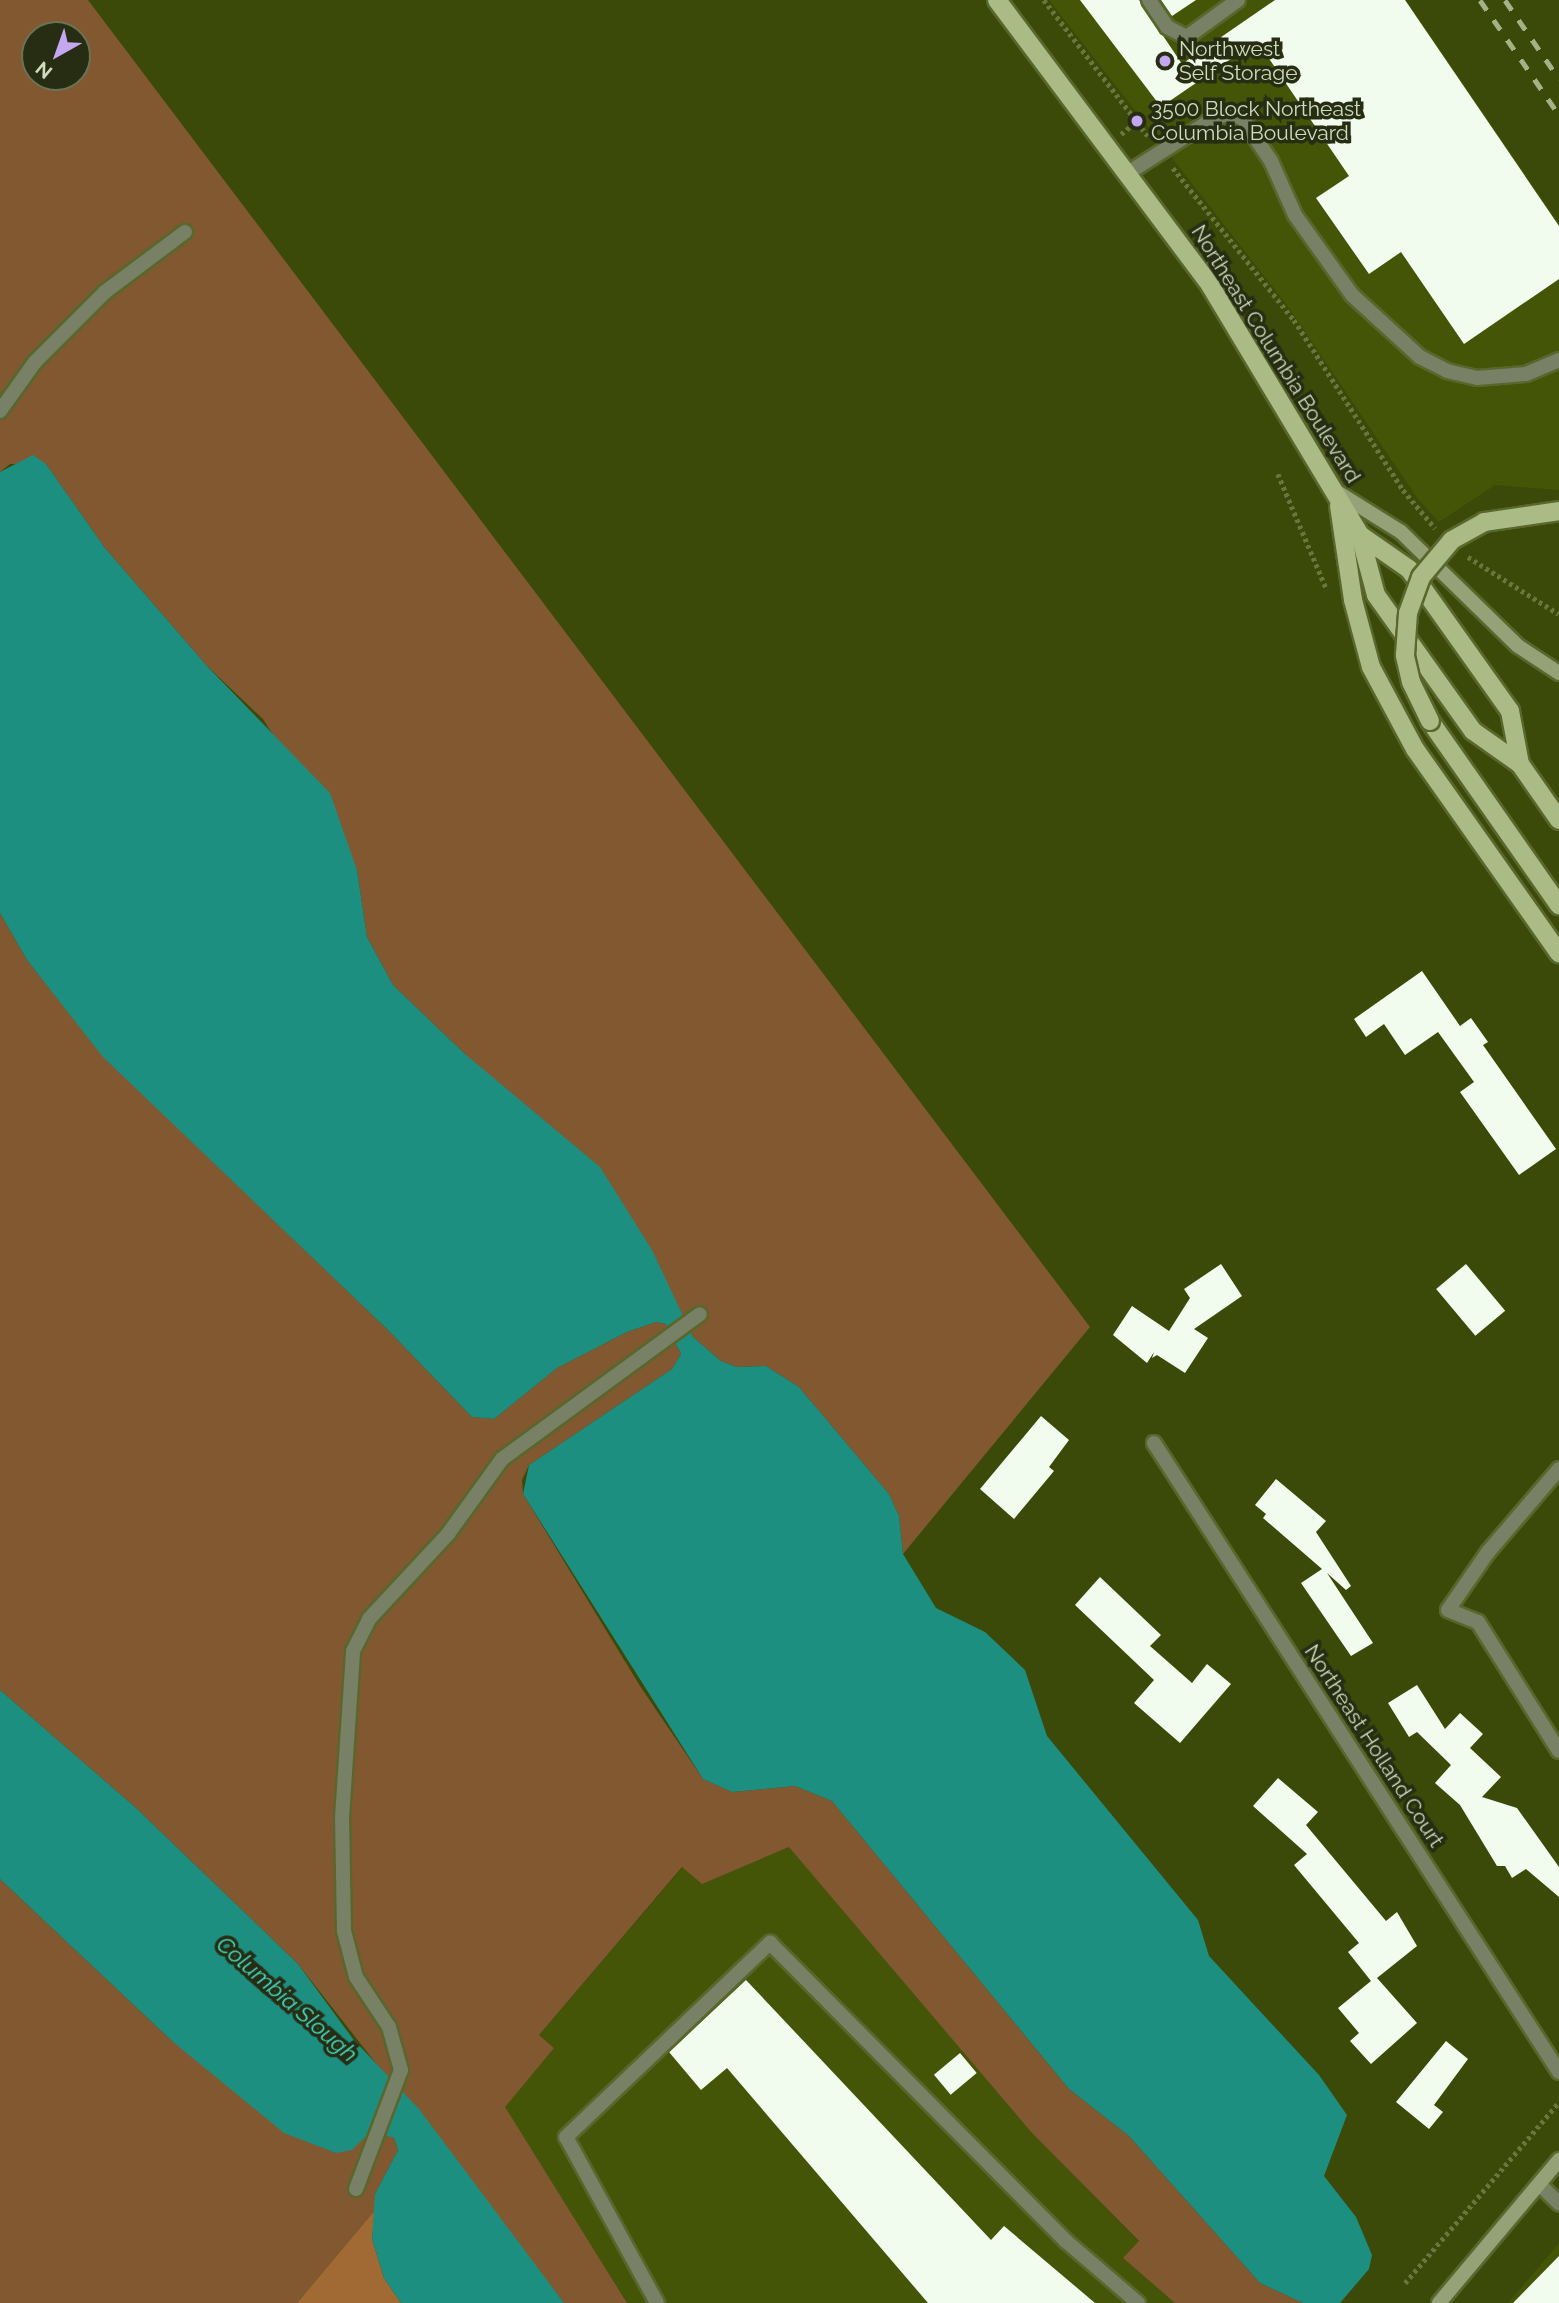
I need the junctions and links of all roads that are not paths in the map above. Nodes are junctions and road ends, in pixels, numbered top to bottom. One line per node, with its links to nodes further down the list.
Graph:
1 (997, 0): 4 (main road, Northeast Columbia Boulevard)
2 (1149, 0): 3 (street)
3 (1238, 0)
4 (1128, 173): 6 (street); 8 (main road, Northeast Columbia Boulevard)
5 (184, 232): 7 (street)
6 (1559, 360)
7 (0, 411)
8 (1337, 492): 10 (main road, Northeast Columbia Boulevard); 11 (main road); 15 (main road)
9 (1559, 511): 14 (main road, bridge)
10 (1360, 535): 12 (main road, Northeast Columbia Boulevard); 12 (main road, Northeast Columbia Boulevard)
11 (1559, 673)
12 (1520, 764): 13 (main road, Northeast Columbia Boulevard)
13 (1559, 820)
14 (1559, 905)
15 (1559, 953)
16 (700, 1314): 23 (street)
17 (1154, 1443): 20 (street, Northeast Holland Court)
18 (1559, 1469): 19 (street)
19 (1559, 1751)
20 (1559, 2072)
21 (1559, 2161): 22 (main road)
22 (1539, 2184): 24 (street); 27 (main road)
23 (356, 2189)
24 (1559, 2203)
25 (657, 2303): 26 (street)
26 (1138, 2303)
27 (1439, 2303)

